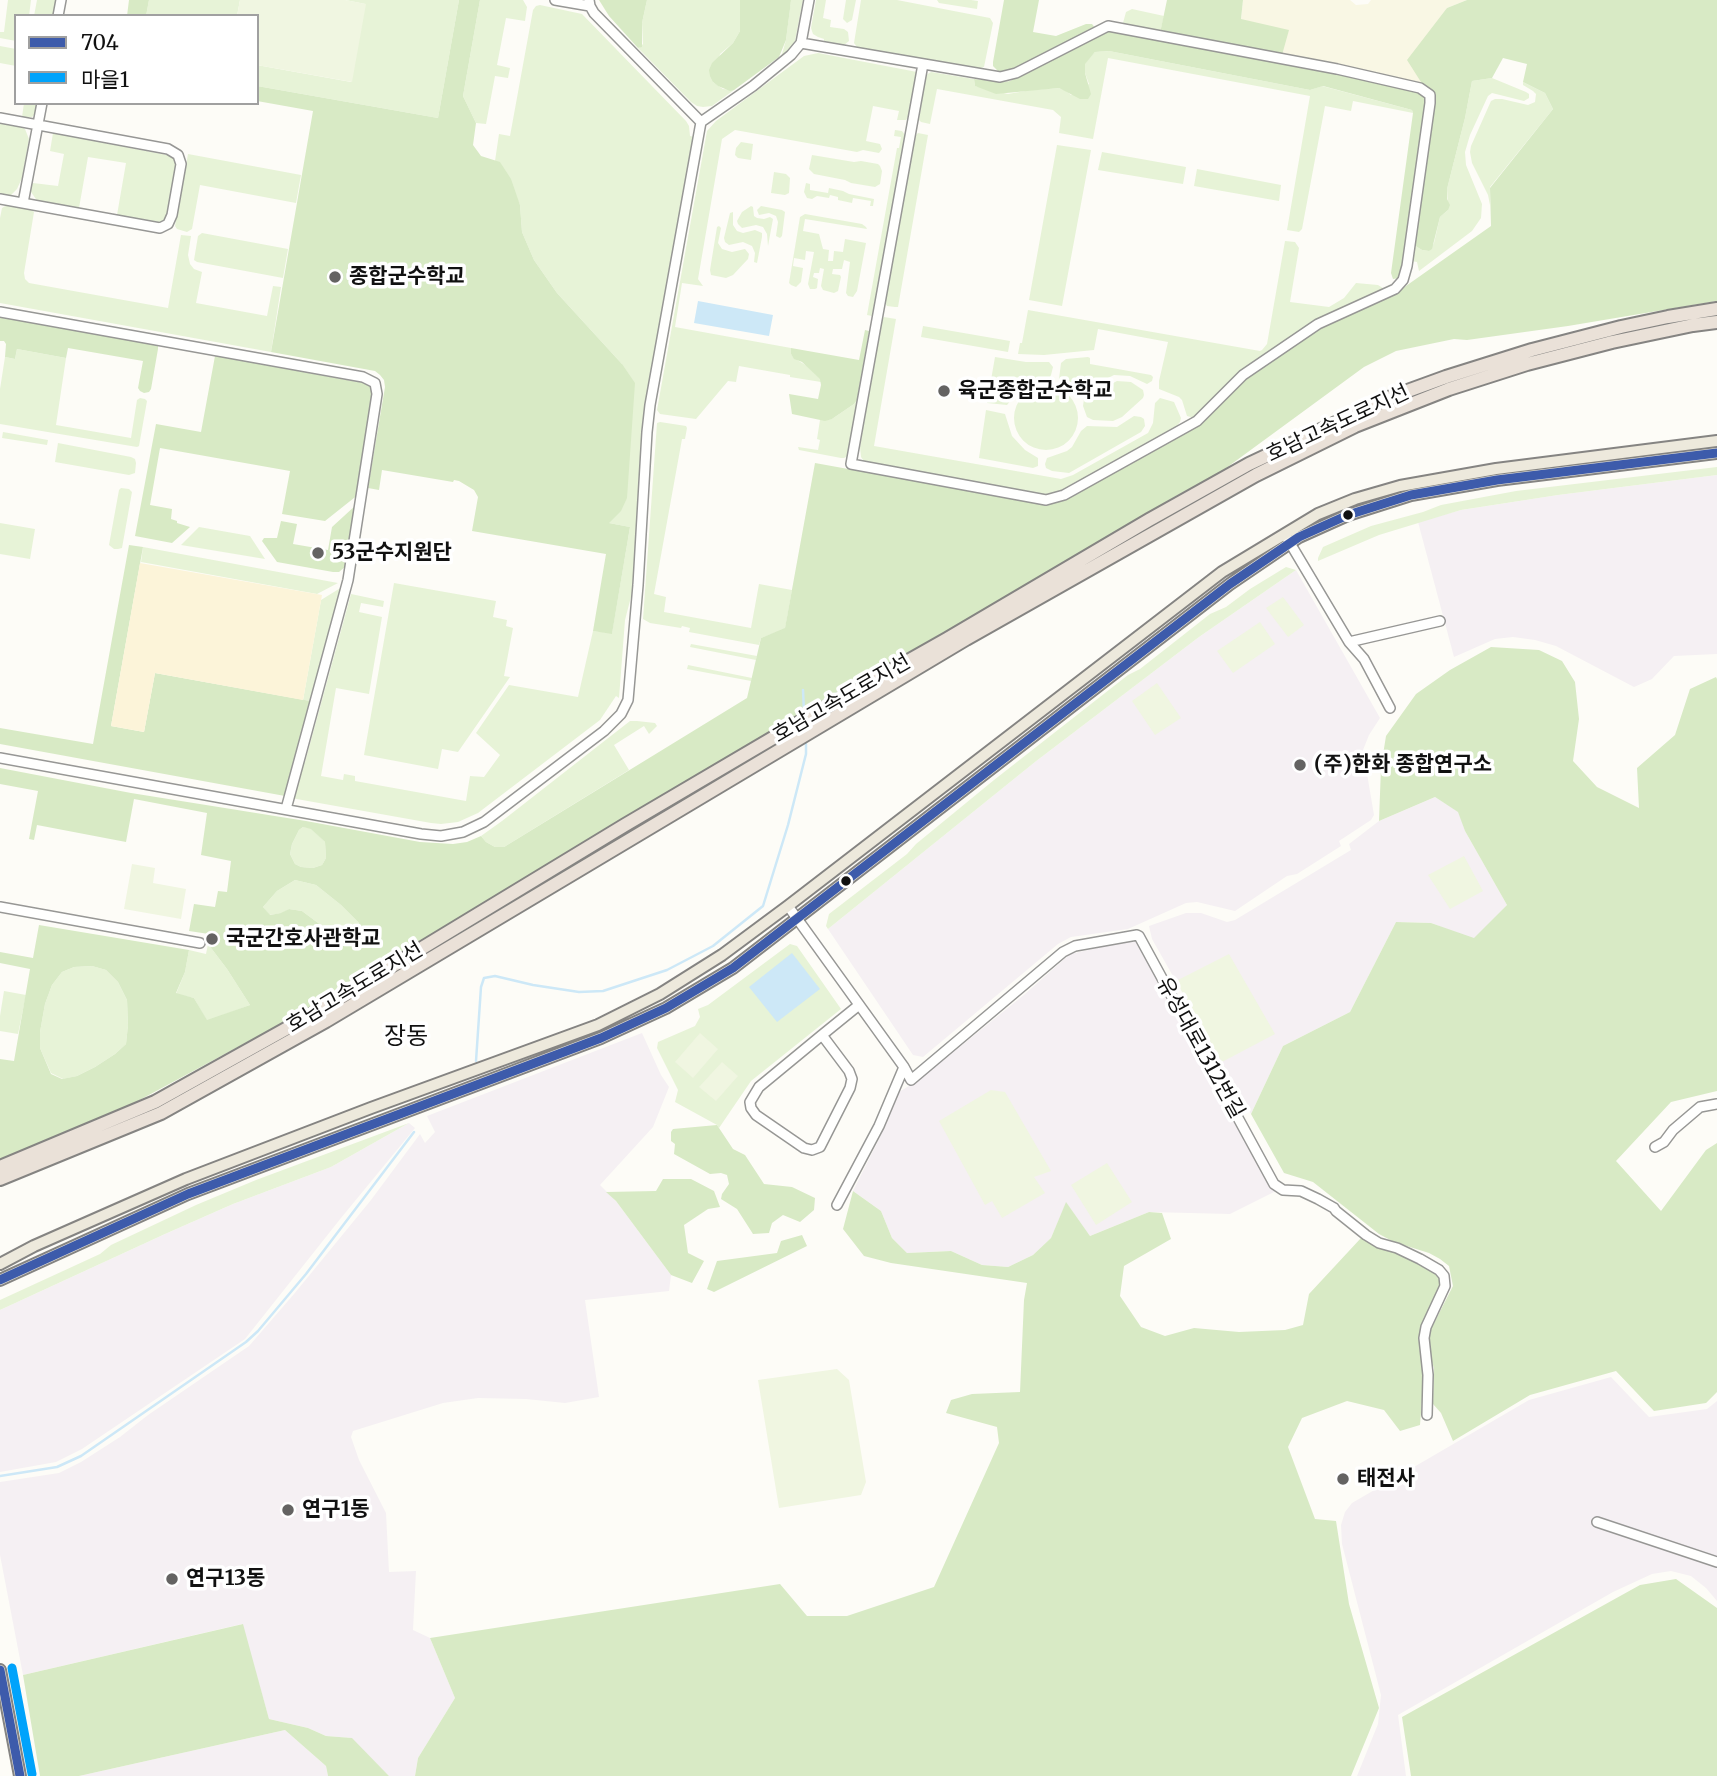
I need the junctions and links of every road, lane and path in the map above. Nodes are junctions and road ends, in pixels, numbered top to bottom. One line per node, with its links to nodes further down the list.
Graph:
1 (555, 0): 3 (street)
2 (809, 0): 4 (street)
3 (589, 3): 8 (street)
4 (801, 43): 5 (street); 8 (street)
5 (923, 64): 5 (street)
6 (42, 105): 9 (street)
7 (0, 118): 9 (street)
8 (701, 122): 22 (street)
9 (38, 125): 11 (street); 11 (street)
10 (0, 199): 11 (street)
11 (23, 203)
12 (1717, 309): 32 (highway, 호남고속도로지선)
13 (0, 312): 22 (street)
14 (1717, 322): 33 (highway, 호남고속도로지선)
15 (1717, 441): 17 (main road)
16 (1717, 453): 17 (main road)
17 (1288, 538): 19 (street); 23 (main road); 25 (main road)
18 (1440, 621): 19 (street)
19 (1349, 642): 20 (street)
20 (1390, 708)
21 (0, 758): 22 (street)
22 (286, 809)
23 (788, 906): 25 (street); 35 (main road)
24 (0, 907): 26 (street)
25 (797, 919): 27 (street); 36 (main road)
26 (200, 943)
27 (859, 1005): 28 (street); 29 (street)
28 (822, 1035): 28 (street)
29 (904, 1067): 34 (street); 37 (street, 유성대로1312번길)
30 (1717, 1104): 31 (street)
31 (1655, 1147)
32 (0, 1167)
33 (0, 1179)
34 (836, 1205)
35 (0, 1264)
36 (0, 1280)
37 (1427, 1415)
38 (1597, 1522): 39 (street)
39 (1717, 1562)
40 (0, 1670): 41 (main road)
41 (20, 1776)

